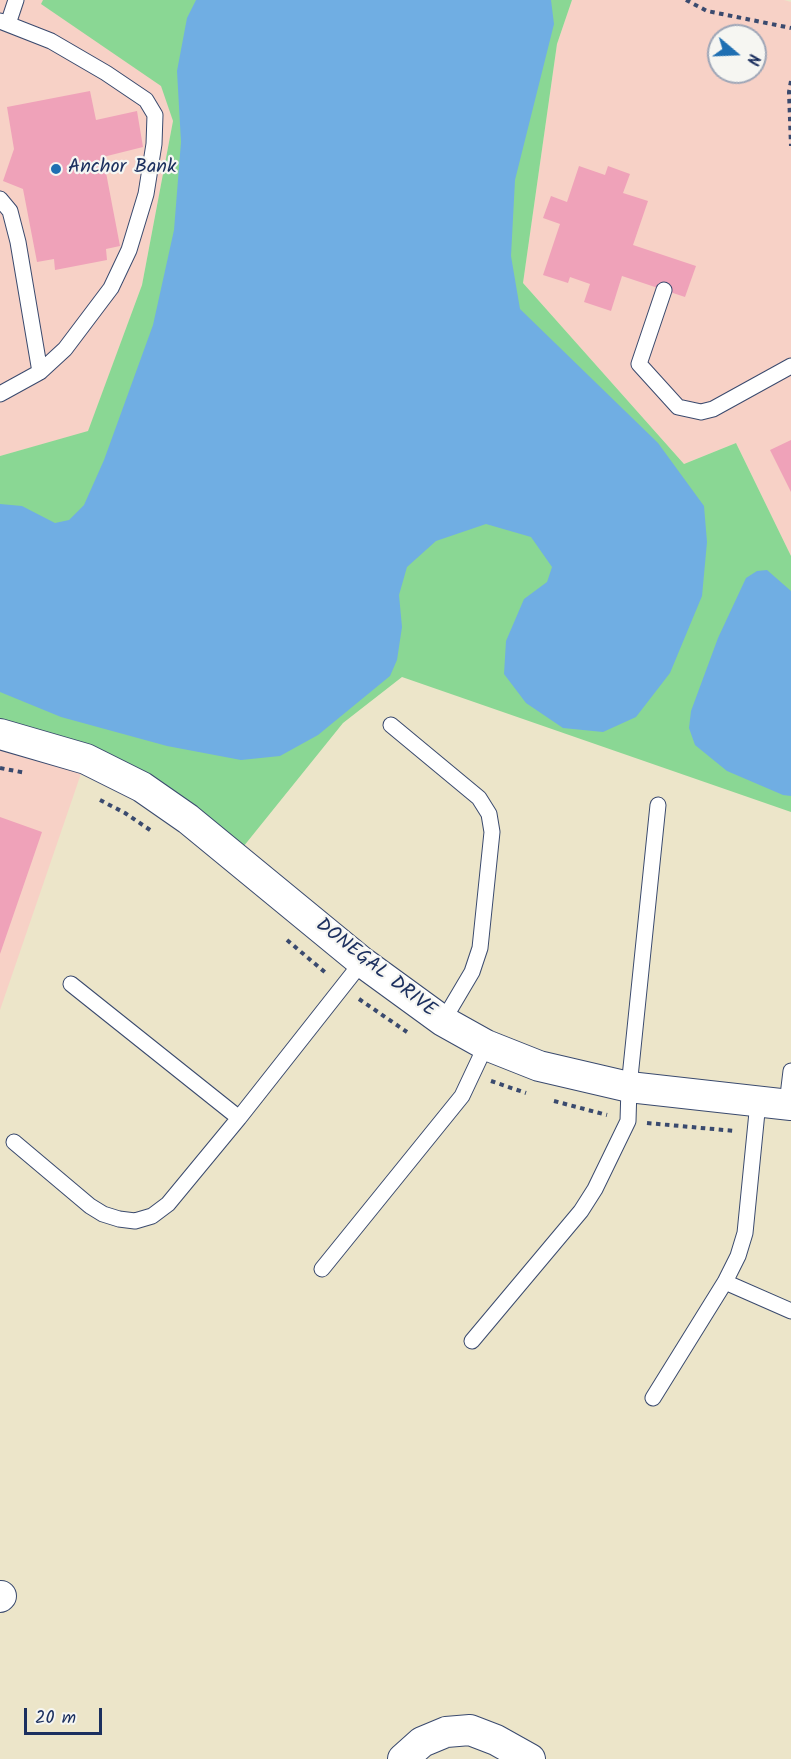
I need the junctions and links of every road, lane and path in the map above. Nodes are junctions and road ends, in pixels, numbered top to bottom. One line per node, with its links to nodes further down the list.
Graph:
1 (16, 0): 3 (lane)
2 (686, 0): 4 (path)
3 (4, 22): 10 (lane)
4 (791, 27)
5 (791, 81): 6 (path)
6 (791, 146)
7 (0, 199): 10 (lane)
8 (664, 290): 9 (lane)
9 (791, 366)
10 (40, 372): 11 (lane)
11 (0, 394)
12 (391, 725): 17 (lane)
13 (0, 734): 15 (street, DONEGAL DRIVE)
14 (658, 805): 20 (lane)
15 (362, 962): 17 (street, DONEGAL DRIVE); 23 (lane)
16 (71, 984): 23 (lane)
17 (443, 1021): 18 (street, DONEGAL DRIVE)
18 (486, 1045): 20 (street, DONEGAL DRIVE); 25 (lane)
19 (791, 1071): 22 (lane)
20 (629, 1087): 21 (street, DONEGAL DRIVE); 28 (lane)
21 (758, 1102): 22 (street, DONEGAL DRIVE); 26 (lane)
22 (789, 1104)
23 (239, 1118): 24 (lane)
24 (14, 1142)
25 (322, 1269)
26 (725, 1282): 27 (lane); 29 (lane)
27 (791, 1311)
28 (472, 1341)
29 (653, 1398)
30 (403, 1759): 31 (street)
31 (530, 1759)

